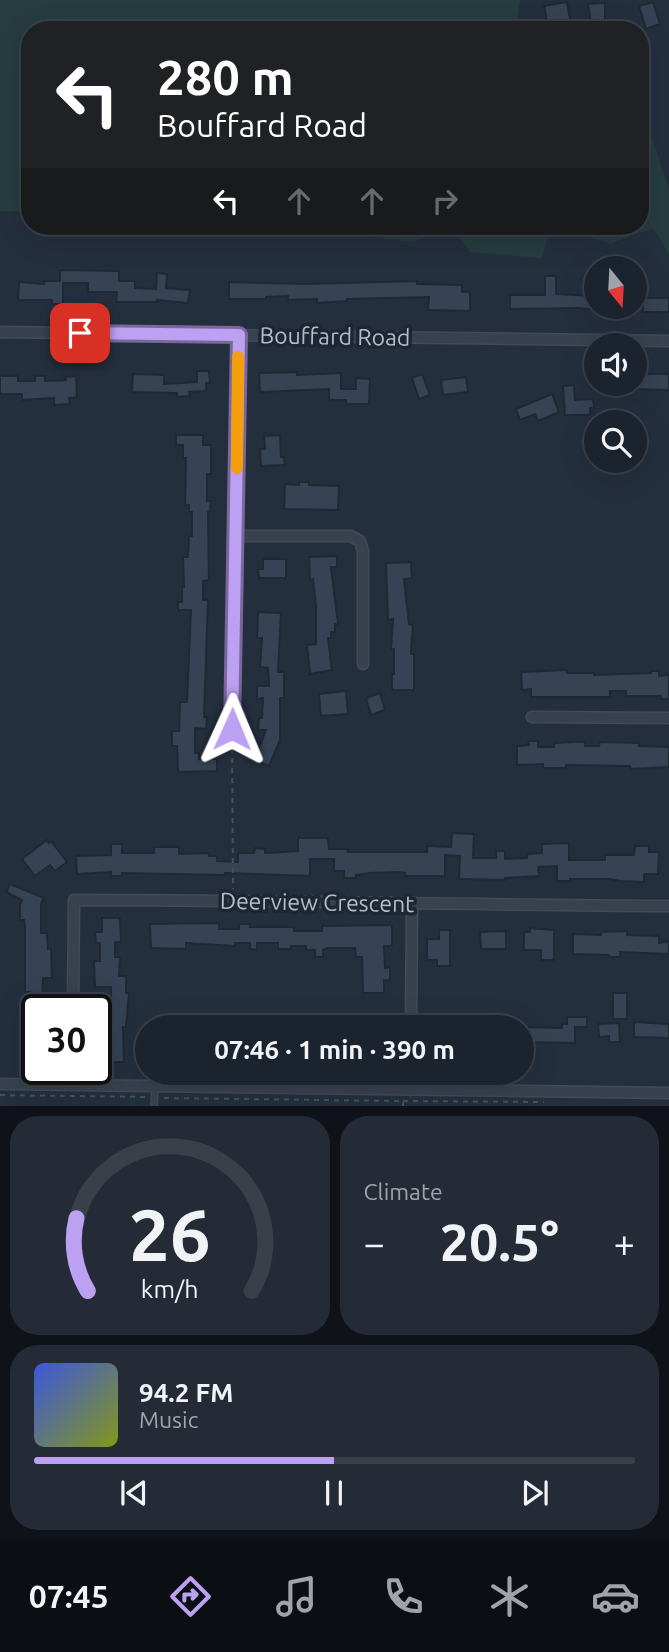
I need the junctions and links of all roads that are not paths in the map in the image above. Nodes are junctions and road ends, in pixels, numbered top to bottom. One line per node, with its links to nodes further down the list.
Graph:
1 (0, 332): 2 (street, Bouffard Road)
2 (239, 335): 3 (street, Bouffard Road); 4 (street)
3 (669, 341)
4 (236, 536): 5 (street); 8 (street)
5 (363, 664)
6 (532, 717): 7 (street)
7 (669, 718)
8 (232, 729)
9 (412, 905): 10 (street, Deerview Crescent); 11 (street, Deerview Crescent); 12 (street)
10 (669, 906)
11 (73, 994)
12 (411, 1015)
13 (0, 1084): 14 (street)
14 (21, 1084)
15 (73, 1085): 18 (street)
16 (411, 1085): 17 (street)
17 (411, 1090): 18 (street); 19 (street)
18 (154, 1092): 20 (lane)
19 (669, 1093)
20 (154, 1106)

